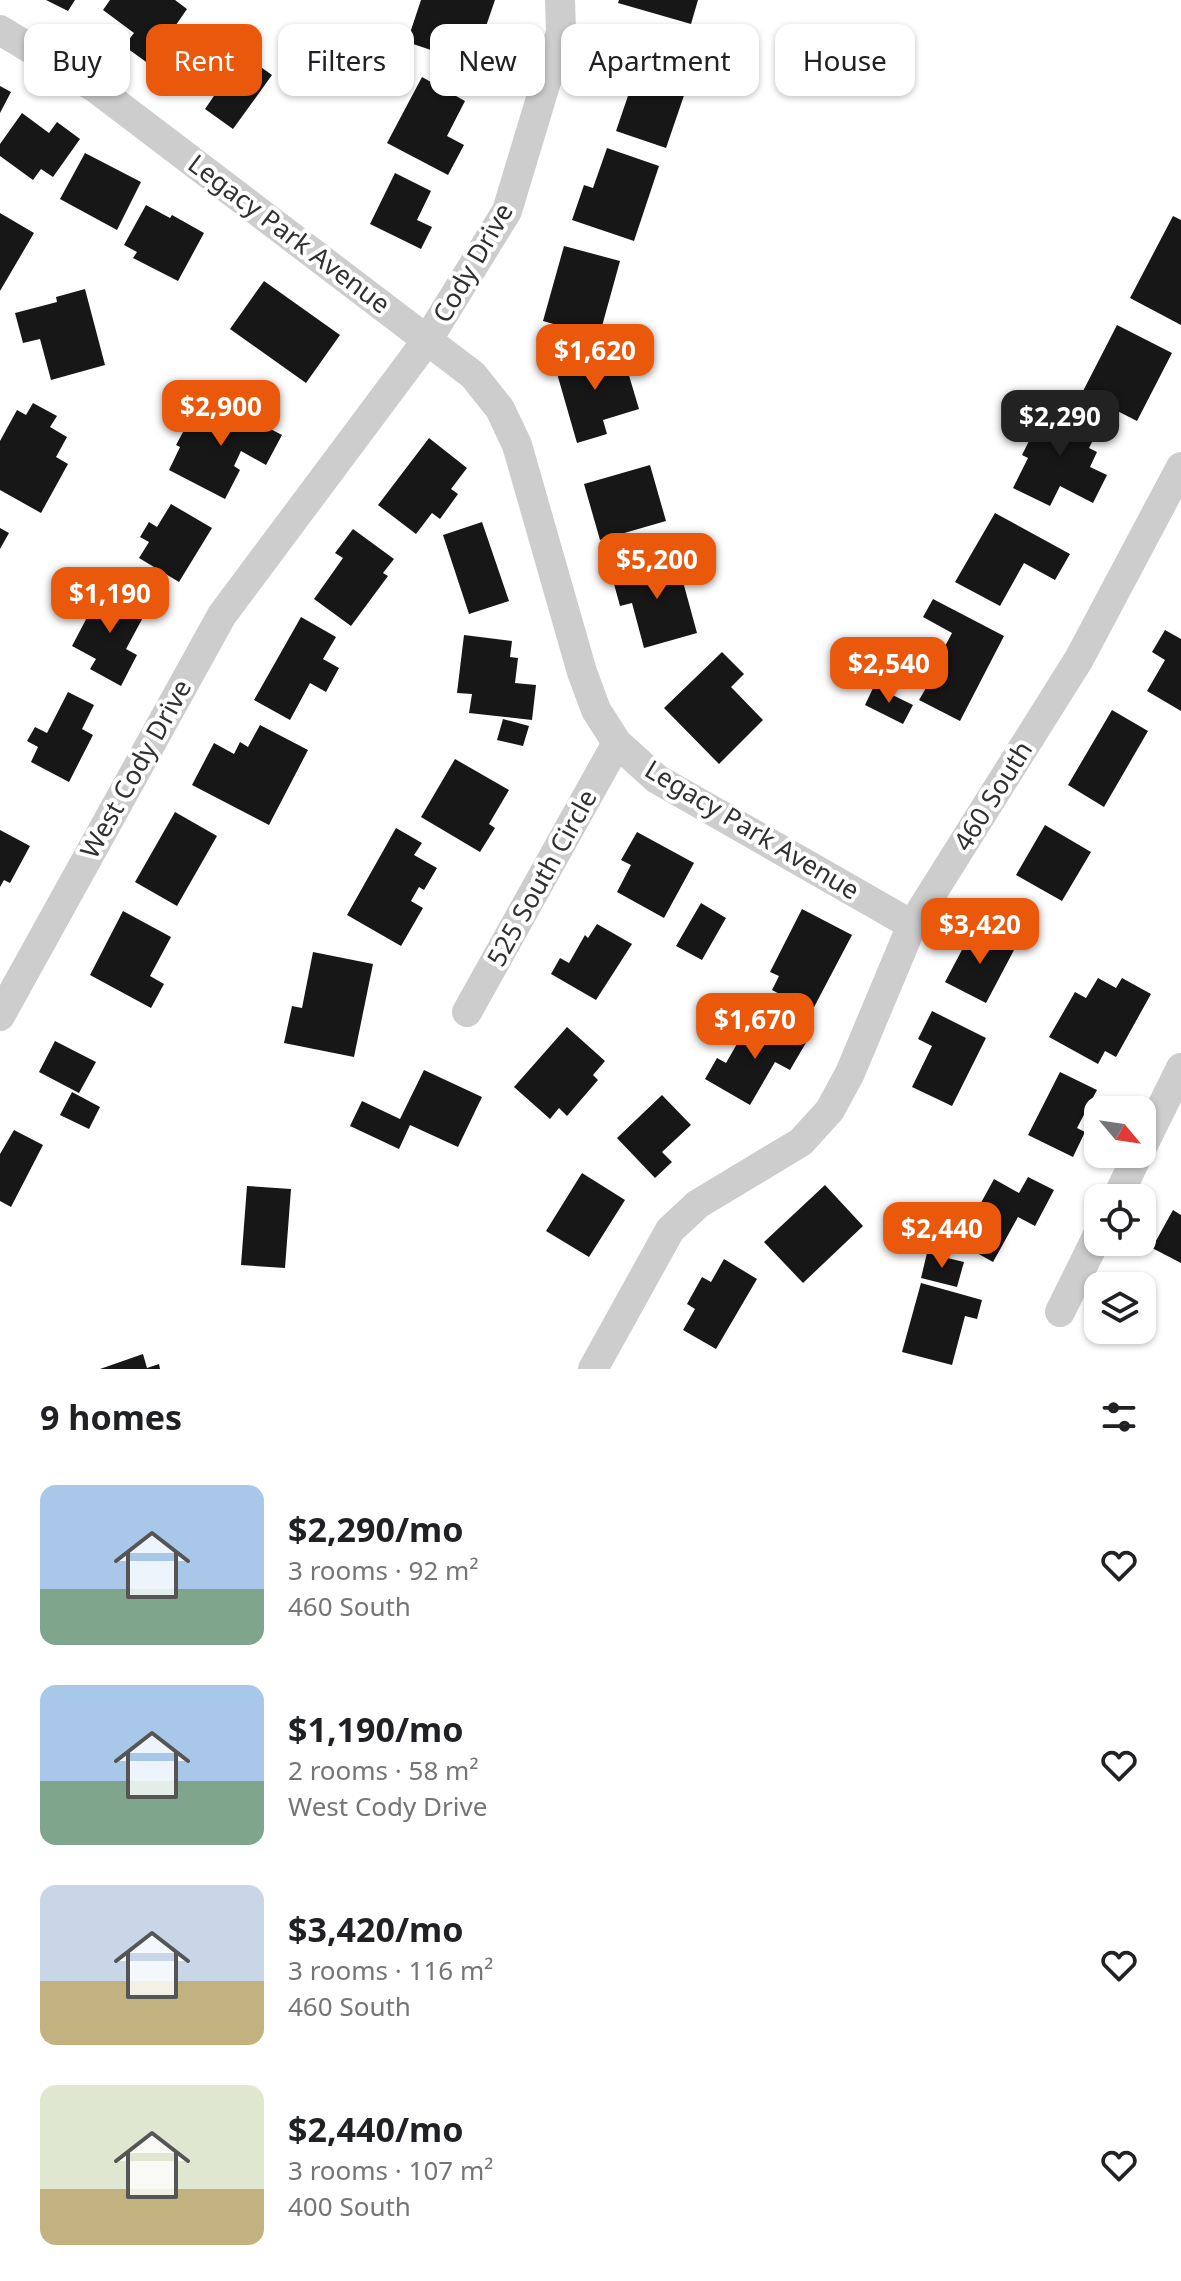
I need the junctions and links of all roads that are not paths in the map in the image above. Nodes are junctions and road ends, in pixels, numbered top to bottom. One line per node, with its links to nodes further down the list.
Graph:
1 (560, 0): 3 (street, Cody Drive)
2 (0, 30): 3 (street, Legacy Park Avenue)
3 (428, 339): 5 (street, Legacy Park Avenue); 8 (street, West Cody Drive)
4 (1181, 467): 6 (street, 460 South)
5 (617, 743): 6 (street, Legacy Park Avenue); 7 (street, 525 South Circle)
6 (912, 925): 13 (street, 460 South)
7 (467, 1012)
8 (0, 1016)
9 (1181, 1068): 10 (street)
10 (1156, 1119)
11 (1088, 1256): 12 (street)
12 (1060, 1312)
13 (593, 1369)

